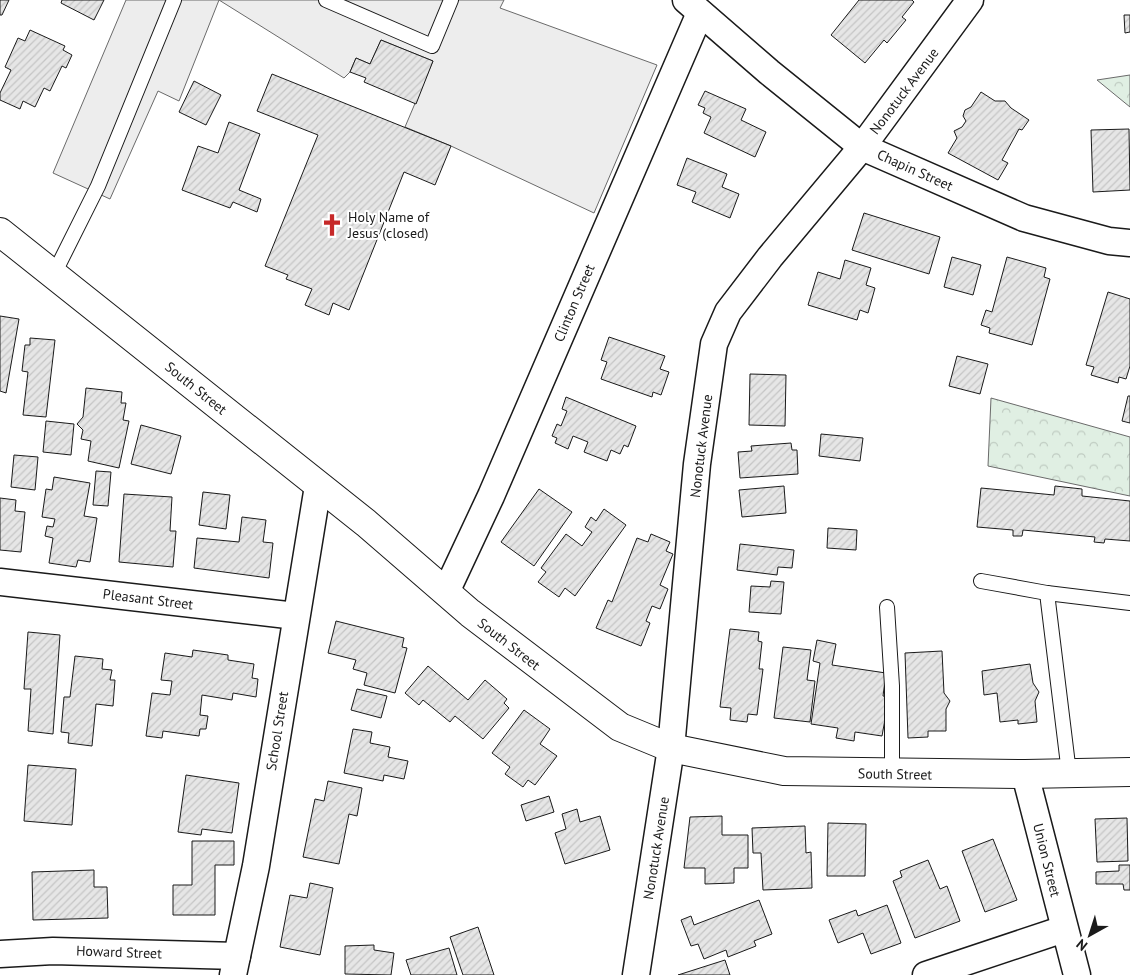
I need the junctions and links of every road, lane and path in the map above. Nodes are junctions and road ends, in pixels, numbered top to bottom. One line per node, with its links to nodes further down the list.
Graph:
1 (174, 0): 9 (lane)
2 (326, 0): 3 (lane)
3 (451, 0)
4 (970, 0): 6 (street, Nonotuck Avenue)
5 (693, 6): 6 (street, Chapin Street); 13 (street, Clinton Street)
6 (862, 147): 8 (street, Chapin Street); 18 (street, Nonotuck Avenue)
7 (0, 232): 9 (street, South Street)
8 (1130, 243)
9 (54, 274): 10 (street, South Street)
10 (318, 486): 13 (street, South Street); 17 (street, School Street)
11 (981, 581): 14 (lane)
12 (0, 582): 17 (street, Pleasant Street)
13 (446, 592): 18 (street, South Street)
14 (1048, 593): 15 (lane); 20 (lane)
15 (1130, 603)
16 (887, 606): 21 (lane)
17 (296, 616): 25 (street, School Street)
18 (671, 748): 21 (street, South Street); 26 (street, Nonotuck Avenue)
19 (1130, 772): 20 (street, South Street)
20 (1069, 773): 22 (street, South Street)
21 (892, 774): 22 (street, South Street)
22 (1025, 774): 23 (street, Union Street)
23 (1064, 928): 27 (street); 28 (street, Union Street)
24 (0, 954): 25 (street, Howard Street)
25 (235, 965)
26 (636, 975)
27 (926, 975)
28 (1077, 975)

